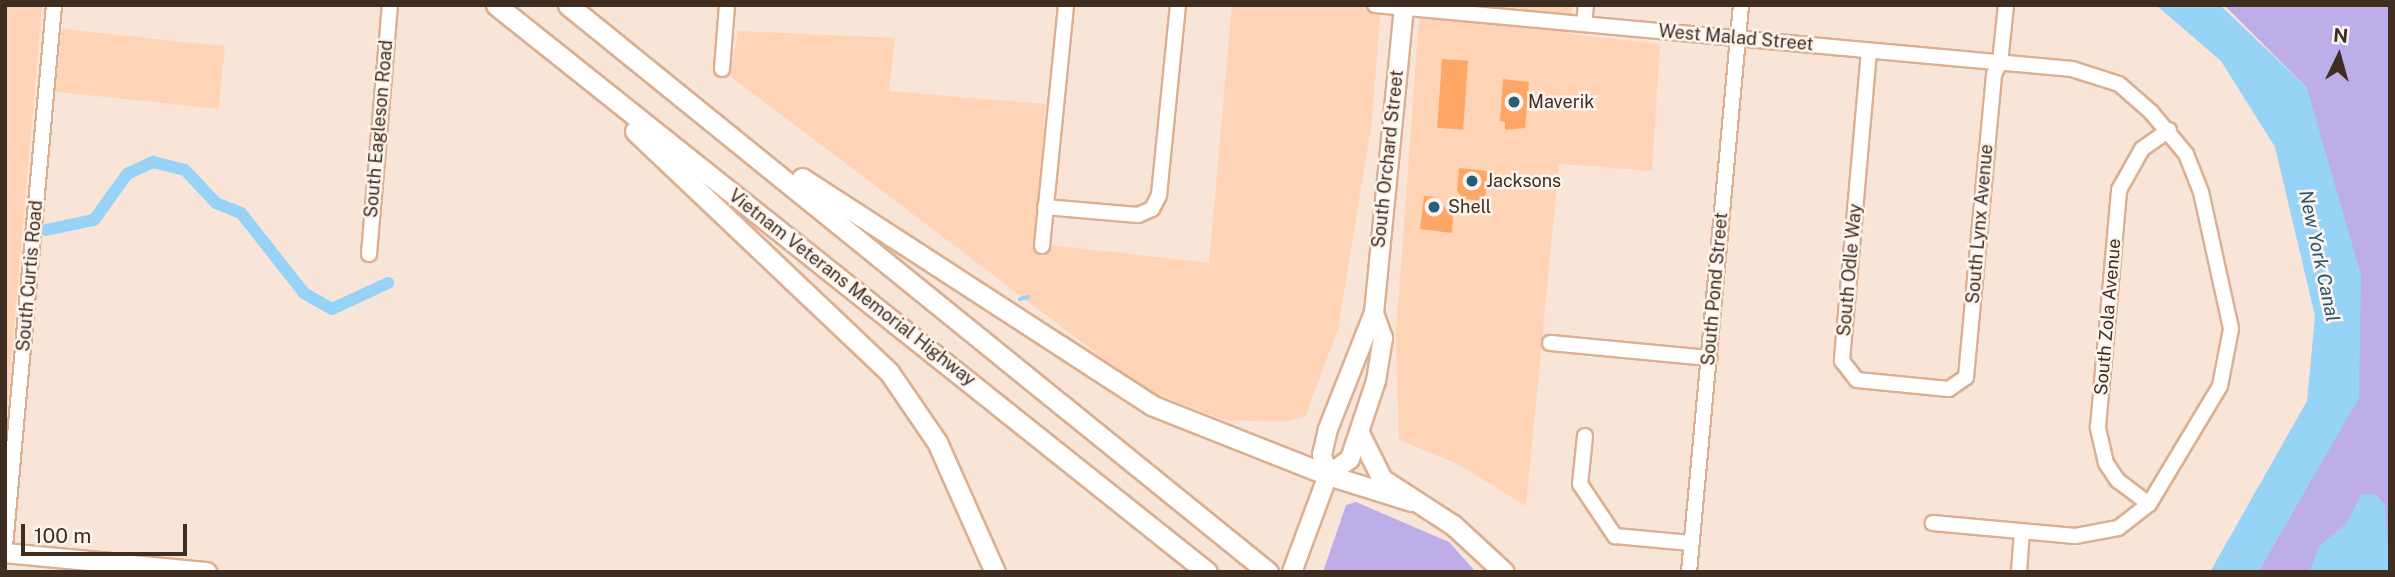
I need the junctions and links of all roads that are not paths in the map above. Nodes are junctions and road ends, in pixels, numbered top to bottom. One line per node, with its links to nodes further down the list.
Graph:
1 (54, 5): 36 (street, South Curtis Road)
2 (390, 5): 23 (street, South Eagleson Road)
3 (496, 5): 14 (highway, Vietnam Veterans Memorial Highway)
4 (568, 5): 19 (highway)
5 (727, 5): 18 (street)
6 (1066, 5): 21 (street)
7 (1178, 5): 21 (street)
8 (1376, 5): 12 (street, West Malad Street)
9 (1586, 5): 13 (street)
10 (1741, 5): 15 (street, South Pond Street)
11 (2006, 5): 17 (street, South Lynx Avenue)
12 (1404, 7): 13 (street, West Malad Street); 24 (main road, South Orchard Street)
13 (1584, 24): 15 (street, West Malad Street)
14 (532, 35): 40 (highway); 41 (highway, Vietnam Veterans Memorial Highway)
15 (1738, 39): 16 (street, West Malad Street); 26 (street, South Pond Street)
16 (1869, 51): 17 (street, West Malad Street); 27 (street, South Odle Way)
17 (2000, 63): 20 (street, West Malad Street); 27 (street, South Lynx Avenue)
18 (722, 69)
19 (699, 110): 30 (highway); 42 (highway)
20 (2169, 130): 32 (street); 32 (street, South Zola Avenue)
21 (1045, 207): 22 (street)
22 (1042, 246)
23 (369, 254)
24 (1374, 313): 28 (main road, South Orchard Street); 30 (main road, South Orchard Street)
25 (1550, 343): 26 (street)
26 (1709, 358): 35 (street, South Pond Street)
27 (1959, 385)
28 (1360, 435): 30 (main road, South Orchard Street); 31 (highway)
29 (1585, 436): 35 (street)
30 (1328, 475): 31 (highway); 38 (main road, South Orchard Street)
31 (1411, 501): 43 (highway)
32 (2149, 504): 34 (street)
33 (1933, 523): 34 (street)
34 (2022, 531): 45 (street)
35 (1691, 543): 44 (street, South Pond Street)
36 (5, 546)
37 (5, 553): 39 (main road)
38 (1295, 564)
39 (207, 572)
40 (995, 572)
41 (1207, 572)
42 (1268, 572)
43 (1504, 572)
44 (1689, 572)
45 (2019, 572)

